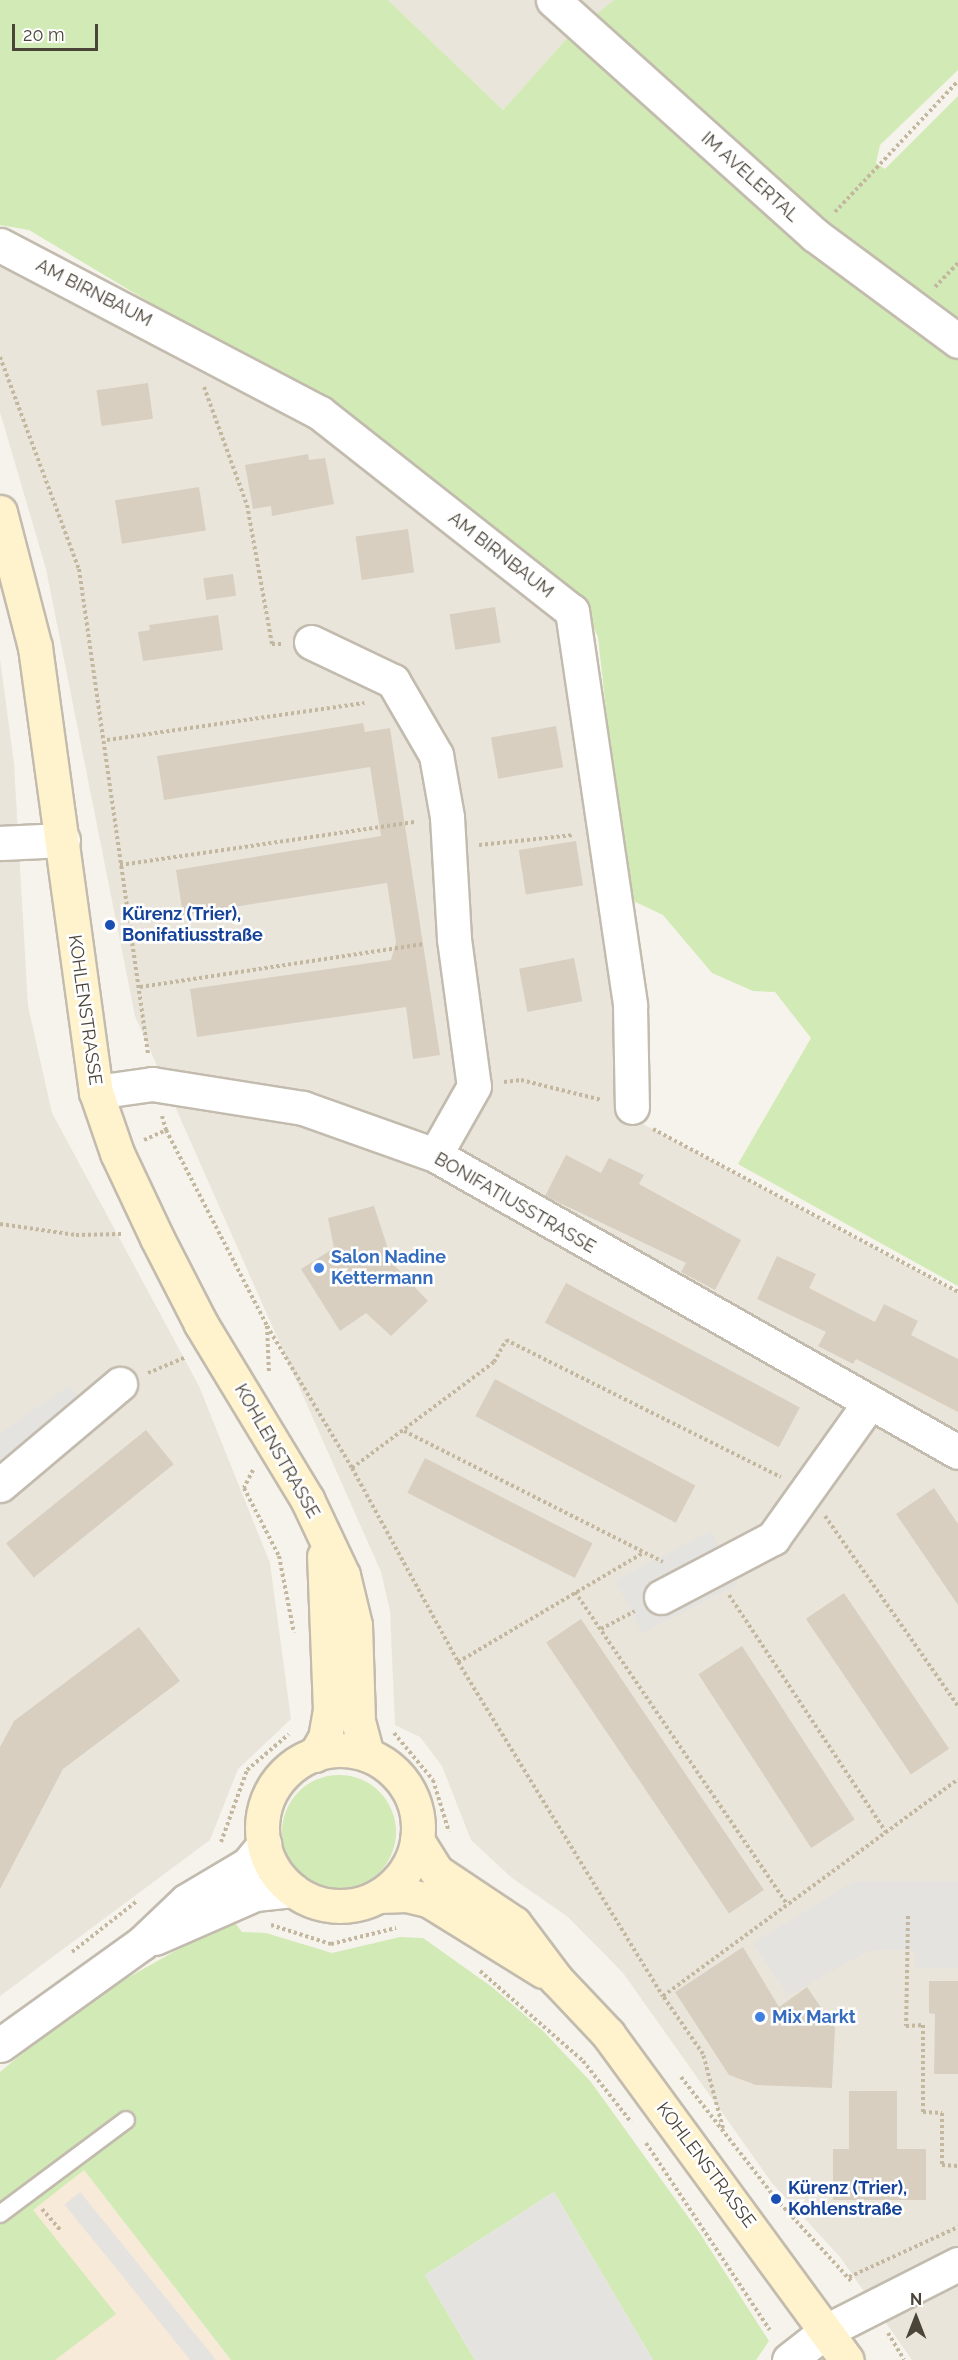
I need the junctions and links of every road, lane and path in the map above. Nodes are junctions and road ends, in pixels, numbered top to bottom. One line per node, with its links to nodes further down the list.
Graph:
1 (553, 0): 3 (street, IM AVELERTAL)
2 (958, 81): 3 (path)
3 (815, 235): 5 (street, IM AVELERTAL)
4 (0, 245): 6 (street, AM BIRNBAUM)
5 (958, 341)
6 (191, 343): 9 (path); 12 (street, AM BIRNBAUM)
7 (0, 357): 11 (path)
8 (0, 512): 14 (main road, KOHLENSTRASSE)
9 (311, 642): 13 (street)
10 (358, 704): 11 (path)
11 (107, 740): 16 (path)
12 (606, 832): 13 (path); 22 (street, AM BIRNBAUM)
13 (448, 833): 16 (path); 17 (street)
14 (63, 840): 15 (street); 21 (main road, KOHLENSTRASSE)
15 (0, 843)
16 (120, 865): 18 (path)
17 (454, 939): 18 (path); 20 (street)
18 (140, 987): 19 (path)
19 (152, 1084): 21 (street, BONIFATIUSSTRASSE); 23 (path); 24 (street, BONIFATIUSSTRASSE)
20 (474, 1086): 22 (path); 24 (street)
21 (96, 1092): 26 (main road, KOHLENSTRASSE)
22 (632, 1107): 27 (path)
23 (166, 1130)
24 (435, 1155): 31 (street, BONIFATIUSSTRASSE)
25 (0, 1224): 26 (path)
26 (157, 1238): 33 (main road, KOHLENSTRASSE)
27 (958, 1292)
28 (267, 1326): 35 (path)
29 (189, 1356): 30 (path)
30 (120, 1384): 36 (street)
31 (870, 1402): 34 (street, BONIFATIUSSTRASSE); 37 (street)
32 (404, 1431): 35 (path); 37 (path); 39 (path)
33 (271, 1436): 38 (main road, KOHLENSTRASSE); 44 (path)
34 (958, 1452)
35 (352, 1468): 45 (path)
36 (0, 1485)
37 (807, 1490): 40 (street); 46 (path)
38 (322, 1530): 48 (main road, KOHLENSTRASSE); 49 (main road, KOHLENSTRASSE)
39 (643, 1553): 40 (path); 41 (path)
40 (704, 1574): 42 (street); 51 (path)
41 (575, 1592): 43 (path); 45 (path)
42 (661, 1597): 43 (path)
43 (601, 1629): 58 (path)
44 (295, 1646)
45 (458, 1662): 64 (path)
46 (958, 1706)
47 (295, 1725): 55 (path)
48 (315, 1755): 49 (main road, KOHLENSTRASSE); 53 (main road, KOHLENSTRASSE)
49 (367, 1755): 52 (main road, KOHLENSTRASSE)
50 (958, 1779): 51 (path)
51 (886, 1832): 58 (path)
52 (417, 1840): 57 (main road, KOHLENSTRASSE); 63 (main road, KOHLENSTRASSE)
53 (264, 1844): 54 (main road, KOHLENSTRASSE); 55 (street)
54 (293, 1890): 55 (street); 57 (main road, KOHLENSTRASSE)
55 (230, 1891): 60 (path); 65 (street)
56 (144, 1896): 61 (path)
57 (380, 1896): 63 (main road, KOHLENSTRASSE)
58 (786, 1904): 64 (path)
59 (908, 1916): 69 (path)
60 (409, 1928)
61 (64, 1958)
62 (471, 1965): 67 (path)
63 (556, 1979): 74 (main road, KOHLENSTRASSE)
64 (663, 1996): 71 (path)
65 (0, 2045)
66 (126, 2120): 70 (lane)
67 (633, 2124)
68 (640, 2133): 73 (path)
69 (958, 2166)
70 (0, 2214)
71 (958, 2227)
72 (958, 2264): 74 (street)
73 (770, 2330)
74 (826, 2331): 76 (street); 77 (main road, KOHLENSTRASSE)
75 (897, 2346): 78 (path)
76 (789, 2360)
77 (847, 2360)
78 (903, 2360)

